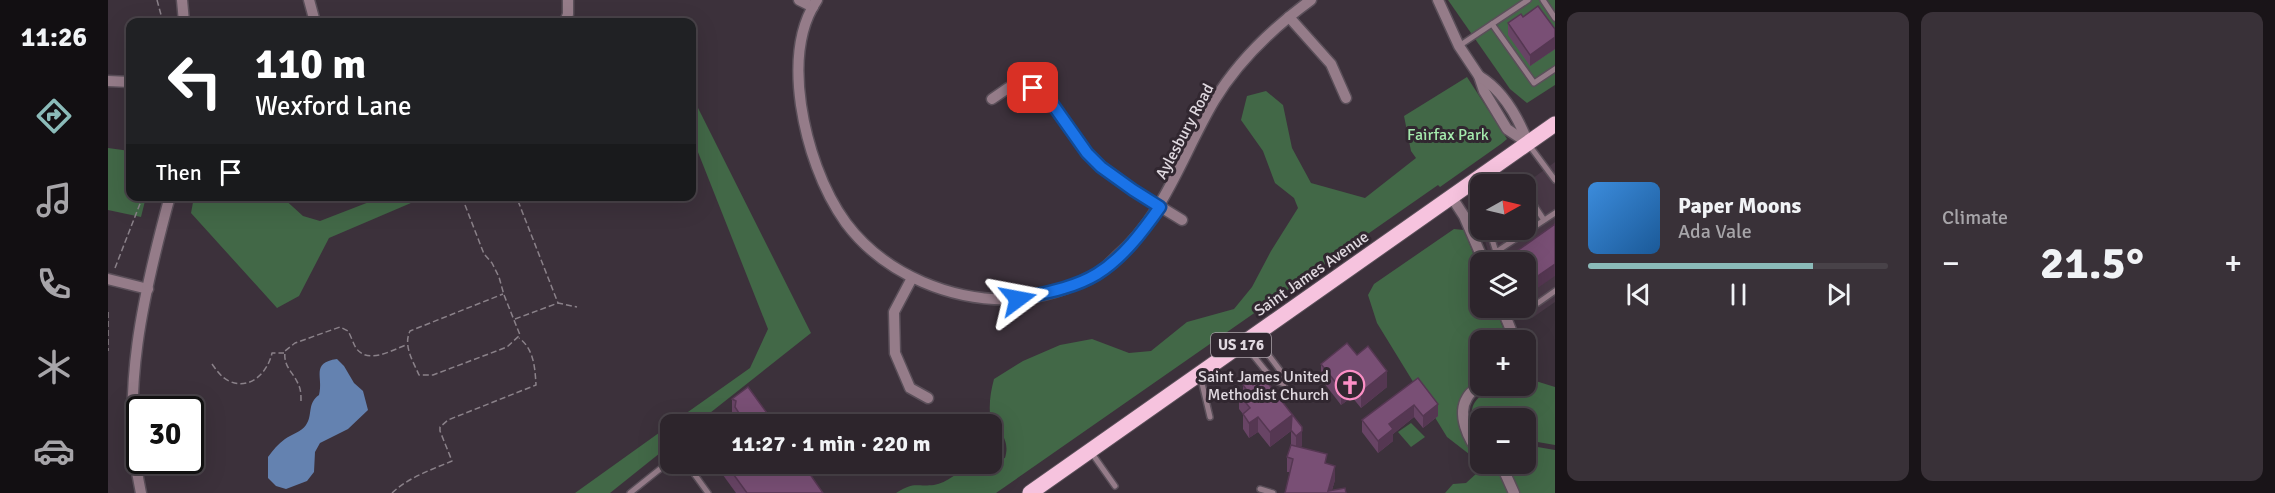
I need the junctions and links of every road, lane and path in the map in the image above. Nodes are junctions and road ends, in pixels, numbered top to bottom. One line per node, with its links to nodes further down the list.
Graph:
1 (157, 0): 12 (path)
2 (182, 0): 13 (street)
3 (309, 0): 14 (street)
4 (568, 0): 15 (street)
5 (799, 0): 10 (street)
6 (1311, 0): 11 (street, Aylesbury Road)
7 (1437, 0): 18 (street)
8 (1528, 0): 17 (lane)
9 (1543, 0): 16 (lane)
10 (815, 3): 40 (street, Aylesbury Road)
11 (1289, 17): 22 (street); 32 (street, Aylesbury Road)
12 (162, 18)
13 (184, 18)
14 (314, 18)
15 (566, 18)
16 (1555, 18)
17 (1492, 24): 18 (lane); 19 (lane)
18 (1460, 46): 25 (street)
19 (1555, 69)
20 (108, 81): 21 (street)
21 (126, 82)
22 (1346, 98)
23 (992, 99): 32 (street)
24 (1555, 124): 25 (main road, Saint James Avenue / US 176)
25 (1528, 143): 26 (lane); 27 (main road, Saint James Avenue / US 176)
26 (1555, 180)
27 (1451, 196): 38 (street); 51 (main road, Saint James Avenue / US 176)
28 (141, 201): 41 (path)
29 (169, 201): 42 (street)
30 (518, 201): 45 (path)
31 (465, 205): 44 (path)
32 (1160, 207): 35 (street); 40 (street, Aylesbury Road)
33 (1536, 208): 36 (lane)
34 (1555, 213): 36 (lane)
35 (1182, 220)
36 (1544, 220): 39 (lane)
37 (1492, 240): 39 (lane)
38 (1480, 252)
39 (1496, 252)
40 (912, 278): 58 (street)
41 (110, 279): 42 (street)
42 (148, 289): 68 (street)
43 (1555, 291): 46 (lane)
44 (503, 294): 49 (path); 52 (path)
45 (558, 303): 47 (path); 49 (path)
46 (1536, 303)
47 (577, 307)
48 (108, 312): 53 (path)
49 (514, 319): 50 (path)
50 (518, 337): 52 (path); 69 (path)
51 (1248, 339): 51 (lane); 56 (main road, Saint James Avenue / US 176)
52 (407, 345): 54 (path)
53 (108, 351)
54 (285, 353): 55 (path); 59 (path)
55 (212, 364)
56 (1200, 374): 60 (lane); 62 (main road, Saint James Avenue / US 176)
57 (1470, 395): 61 (street)
58 (928, 398)
59 (302, 401)
60 (1210, 417)
61 (1470, 436)
62 (1090, 451): 66 (lane); 72 (main road, Saint James Avenue / US 176)
63 (660, 469): 70 (lane)
64 (694, 474): 71 (lane)
65 (1505, 474): 74 (street)
66 (1115, 486)
67 (1260, 489): 73 (lane)
68 (141, 493)
69 (392, 493)
70 (630, 493)
71 (708, 493)
72 (1030, 493)
73 (1273, 493)
74 (1514, 493)

